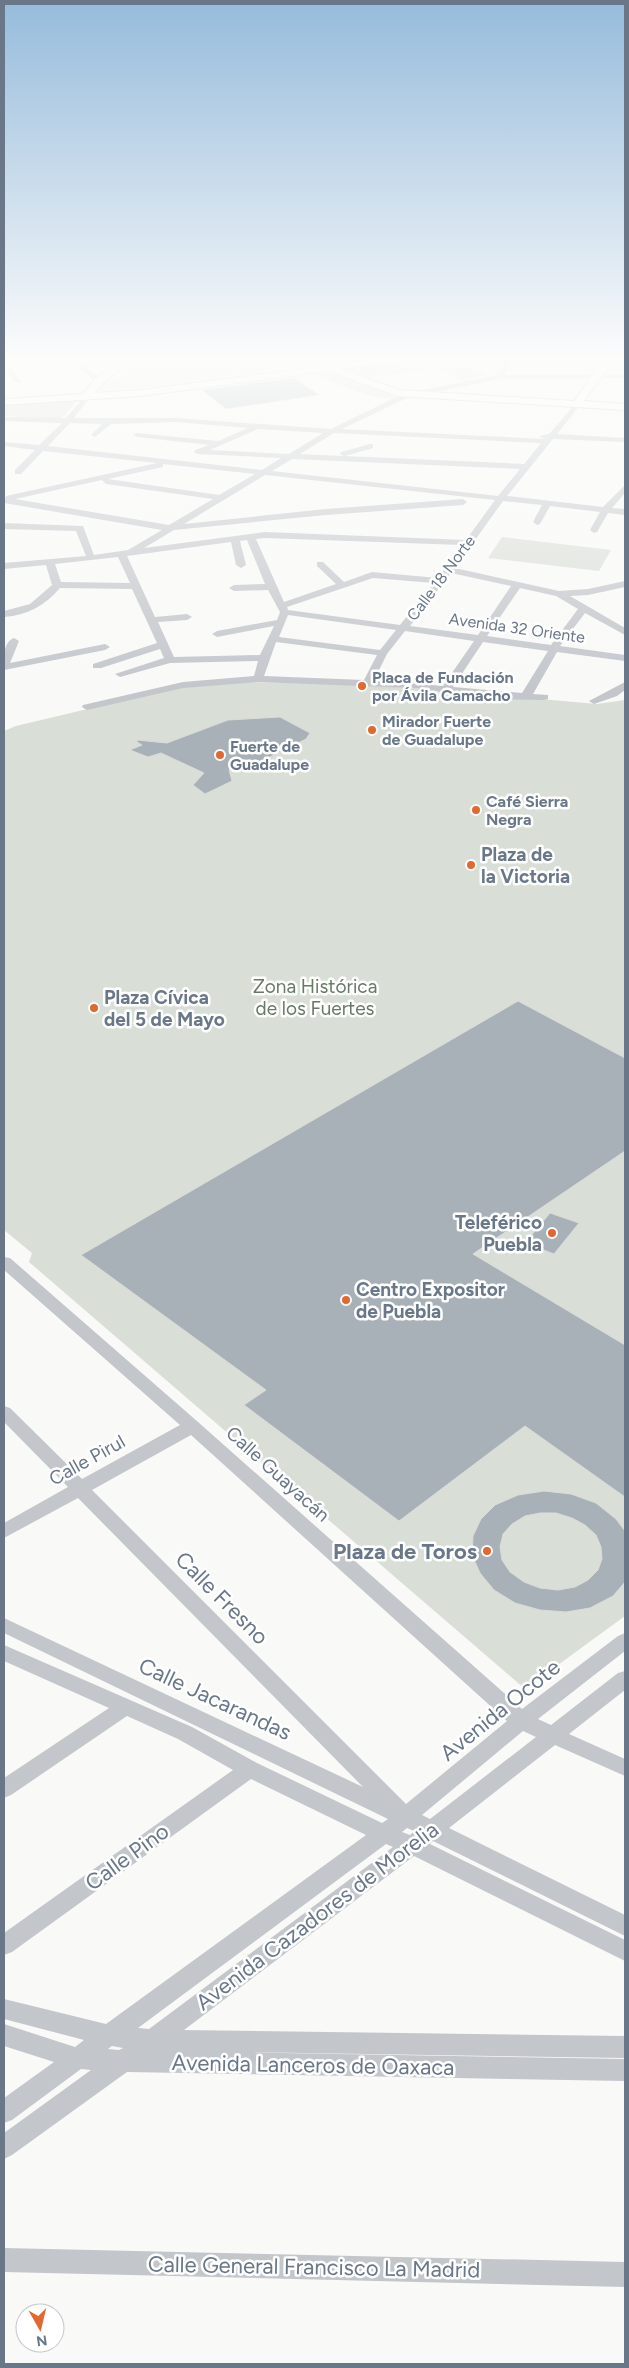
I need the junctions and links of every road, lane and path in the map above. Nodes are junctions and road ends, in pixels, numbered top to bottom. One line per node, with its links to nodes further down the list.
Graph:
1 (21, 469): 6 (street)
2 (143, 469): 8 (street)
3 (230, 469): 7 (street)
4 (269, 469): 7 (street)
5 (525, 469): 12 (street, Calle 18 Norte)
6 (18, 472)
7 (263, 472): 10 (street); 11 (street)
8 (96, 480): 10 (street); 13 (street)
9 (625, 488): 15 (street)
10 (221, 498): 20 (street)
11 (489, 498): 12 (street); 18 (street)
12 (500, 499): 14 (street); 24 (street, Calle 18 Norte)
13 (6, 502): 20 (street)
14 (547, 504): 15 (street); 17 (street)
15 (606, 510): 16 (street); 21 (street)
16 (625, 512)
17 (536, 522)
18 (305, 525): 20 (street); 22 (street); 24 (street)
19 (4, 526): 27 (street)
20 (169, 528): 25 (street)
21 (594, 530)
22 (250, 536): 23 (street); 39 (street)
23 (235, 538): 25 (street); 30 (street)
24 (468, 543): 32 (street, Calle 18 Norte)
25 (131, 552): 26 (street)
26 (121, 554): 27 (street); 38 (street)
27 (91, 558): 28 (street)
28 (50, 562): 31 (street); 36 (street)
29 (320, 564): 34 (street)
30 (241, 565)
31 (4, 566)
32 (449, 570): 33 (street, Calle 18 Norte); 37 (street)
33 (440, 581): 34 (street); 50 (street, Calle 18 Norte)
34 (342, 584): 42 (street)
35 (625, 584): 41 (street)
36 (57, 585): 38 (street); 44 (street)
37 (517, 585): 41 (street); 54 (street)
38 (136, 586): 46 (street)
39 (271, 587): 40 (street); 42 (street)
40 (234, 588)
41 (559, 594): 43 (street)
42 (284, 609): 48 (street); 50 (street, Avenida 32 Oriente)
43 (583, 609): 51 (street); 58 (street)
44 (4, 614)
45 (187, 617): 46 (street)
46 (152, 620): 56 (street)
47 (242, 620): 49 (street)
48 (280, 622): 49 (street); 53 (street)
49 (250, 628): 52 (street)
50 (404, 628): 54 (street, Avenida 32 Oriente); 59 (street, Calle 18 Norte)
51 (625, 632)
52 (217, 634)
53 (274, 638): 59 (street); 60 (street)
54 (481, 638): 58 (street, Avenida 32 Oriente); 69 (street)
55 (14, 641): 63 (street)
56 (162, 645): 62 (street); 64 (street)
57 (105, 647): 63 (street)
58 (554, 648): 61 (street, Avenida 32 Oriente); 70 (street)
59 (384, 653): 67 (street, Calle 18 Norte)
60 (264, 658): 62 (street); 66 (street)
61 (625, 658)
62 (170, 660): 65 (street)
63 (4, 666)
64 (97, 666)
65 (120, 674)
66 (258, 679): 67 (street); 73 (street)
67 (369, 683): 69 (street)
68 (625, 685): 72 (street)
69 (446, 689): 70 (street)
70 (526, 696): 71 (street)
71 (544, 697)
72 (594, 701)
73 (87, 707)
74 (4, 1263): 76 (street, Calle Guayacán)
75 (4, 1412): 77 (street, Calle Fresno)
76 (192, 1426): 77 (street, Calle Pirul); 87 (street, Calle Guayacán)
77 (80, 1488): 78 (street, Calle Pirul); 93 (street, Calle Fresno)
78 (4, 1531)
79 (4, 1625): 82 (street, Calle Jacarandas)
80 (625, 1641): 87 (street, Avenida Ocote)
81 (4, 1653): 83 (street)
82 (82, 1663): 83 (street); 86 (street, Calle Jacarandas)
83 (66, 1679): 85 (street)
84 (625, 1679): 89 (street, Avenida Cazadores de Morelia)
85 (127, 1706): 88 (street); 92 (street)
86 (200, 1719): 88 (street); 93 (street, Calle Jacarandas)
87 (521, 1721): 89 (street, Calle Guayacán); 93 (street, Avenida Ocote)
88 (185, 1733): 91 (street)
89 (553, 1734): 90 (street, Calle Guayacán); 94 (street, Avenida Cazadores de Morelia)
90 (625, 1768)
91 (250, 1769): 95 (street); 98 (street, Calle Pino)
92 (4, 1789)
93 (406, 1817): 94 (street, Calle Jacarandas); 95 (street, Avenida Cazadores de Morelia)
94 (432, 1830): 96 (street, Avenida Cazadores de Morelia); 97 (street, Calle Jacarandas)
95 (384, 1834): 96 (street); 102 (street, Avenida Cazadores de Morelia)
96 (412, 1845): 99 (street); 103 (street, Avenida Cazadores de Morelia)
97 (625, 1926)
98 (4, 1945)
99 (625, 1951)
100 (4, 2009): 102 (street, Avenida Lanceros de Oaxaca)
101 (4, 2035): 105 (street, Avenida Lanceros de Oaxaca)
102 (107, 2035): 103 (street, Avenida Lanceros de Oaxaca); 105 (street, Avenida Cazadores de Morelia)
103 (152, 2040): 104 (street, Avenida Lanceros de Oaxaca); 106 (street, Avenida Cazadores de Morelia)
104 (625, 2048)
105 (76, 2058): 106 (street, Avenida Lanceros de Oaxaca); 108 (street, Avenida Cazadores de Morelia)
106 (120, 2061): 107 (street, Avenida Lanceros de Oaxaca); 109 (street, Avenida Cazadores de Morelia)
107 (625, 2070)
108 (4, 2112)
109 (4, 2147)
110 (4, 2260): 111 (street, Calle General Francisco La Madrid)
111 (625, 2275)

